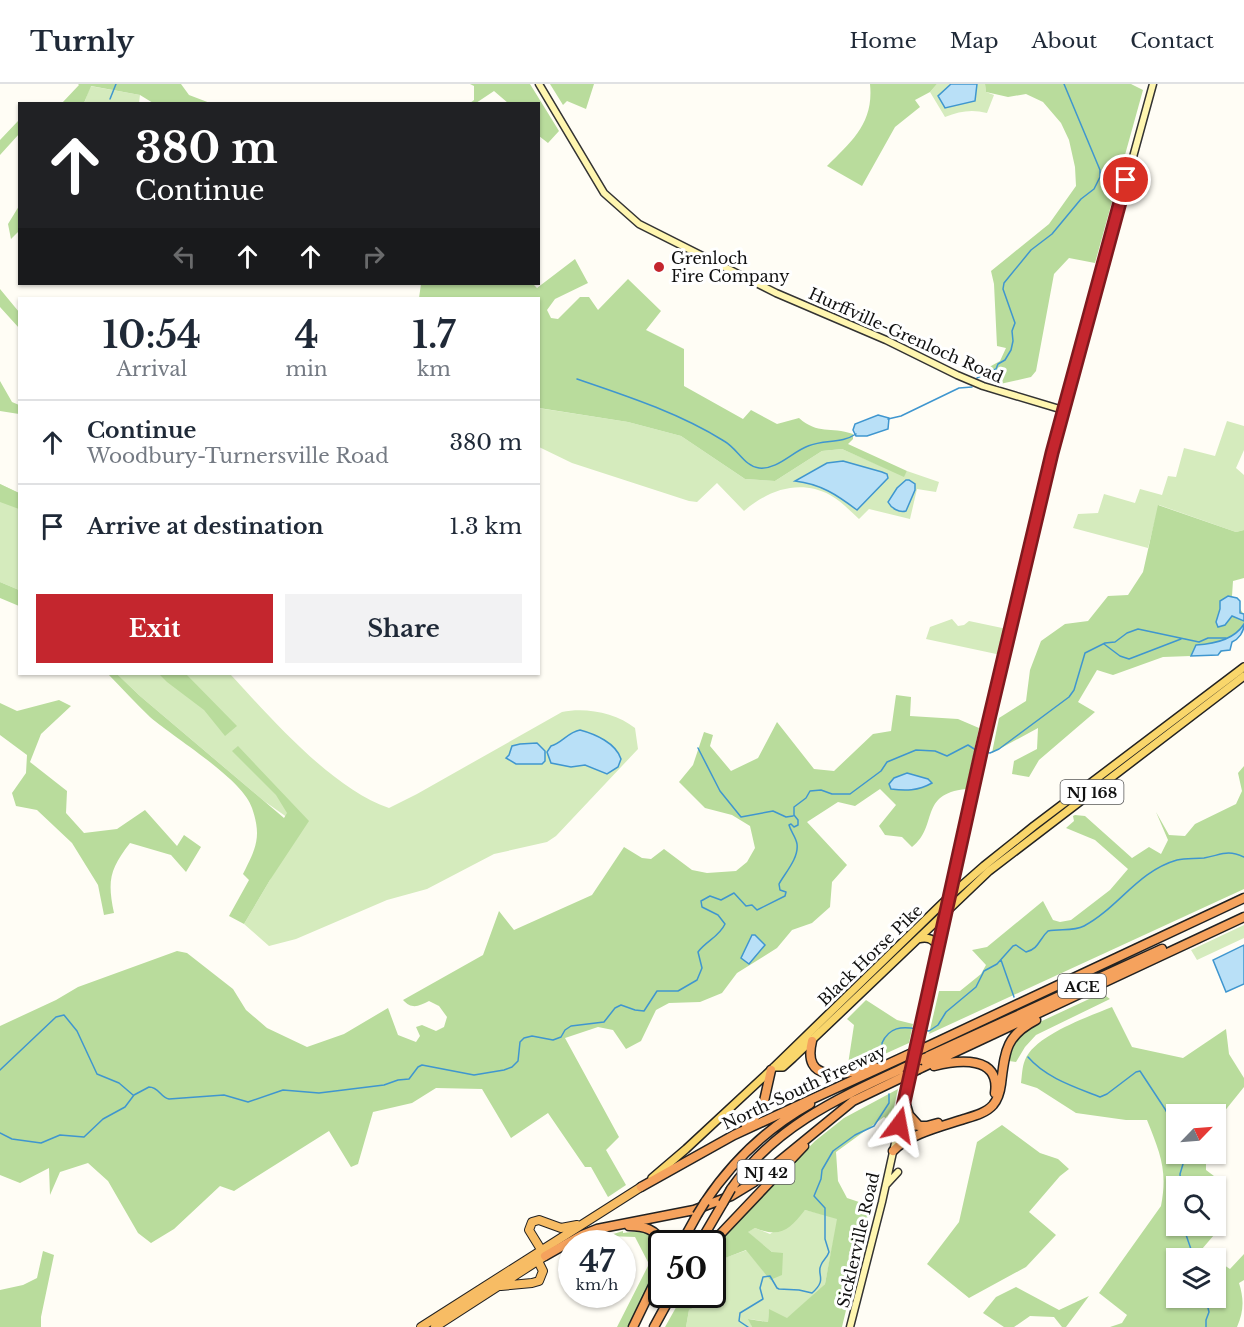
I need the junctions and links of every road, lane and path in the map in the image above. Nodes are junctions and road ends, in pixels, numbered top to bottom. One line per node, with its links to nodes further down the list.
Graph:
1 (539, 84): 3 (main road, Hurffville-Grenloch Road)
2 (1153, 84): 3 (main road, Sicklerville Road)
3 (1063, 410): 6 (main road, Sicklerville Road)
4 (1244, 667): 6 (main road, Black Horse Pike / NJ 168)
5 (1244, 676): 8 (main road, Black Horse Pike / NJ 168)
6 (951, 895): 8 (main road, Sicklerville Road); 14 (main road, Black Horse Pike / NJ 168)
7 (1244, 898): 17 (highway, North-South Freeway / NJ 42, bridge)
8 (945, 912): 11 (main road, Black Horse Pike / NJ 168); 12 (main road, Sicklerville Road)
9 (1244, 913): 18 (highway, ACE)
10 (1244, 917): 13 (highway, North-South Freeway / NJ 42)
11 (916, 940): 12 (main road); 14 (main road, Black Horse Pike / NJ 168)
12 (938, 949): 21 (main road, Sicklerville Road)
13 (1126, 972): 18 (highway, North-South Freeway / NJ 42); 25 (highway)
14 (865, 984): 15 (main road, Black Horse Pike / NJ 168)
15 (824, 1024): 16 (main road, Black Horse Pike / NJ 168); 19 (main road, Black Horse Pike / NJ 168)
16 (812, 1041): 17 (highway); 19 (main road, Black Horse Pike / NJ 168)
17 (912, 1053): 20 (highway, North-South Freeway / NJ 42)
18 (919, 1065): 22 (highway, North-South Freeway / NJ 42, bridge); 23 (highway); 35 (highway, ACE, bridge)
19 (772, 1069): 26 (highway); 30 (main road, Black Horse Pike / NJ 168)
20 (872, 1073): 26 (highway, North-South Freeway / NJ 42); 34 (highway, bridge)
21 (905, 1101): 23 (highway); 24 (main road, Sicklerville Road)
22 (825, 1123): 32 (highway, North-South Freeway / NJ 42); 36 (highway)
23 (919, 1126): 24 (highway)
24 (898, 1129): 25 (highway); 27 (main road, Sicklerville Road)
25 (913, 1137): 27 (highway)
26 (712, 1147): 30 (highway, North-South Freeway / NJ 42)
27 (893, 1151): 29 (main road, Sicklerville Road)
28 (898, 1172): 29 (main road)
29 (885, 1186): 46 (main road, Sicklerville Road)
30 (640, 1187): 31 (highway, Black Horse Pike / NJ 42)
31 (581, 1225): 37 (highway, Black Horse Pike / NJ 42); 37 (highway)
32 (607, 1226): 33 (highway); 37 (highway, North-South Freeway / NJ 42)
33 (649, 1230)
34 (689, 1230)
35 (707, 1230)
36 (724, 1230)
37 (540, 1256): 38 (highway, Black Horse Pike / NJ 42); 38 (highway); 42 (highway, Black Horse Pike / NJ 42)
38 (500, 1286): 43 (highway, Black Horse Pike / NJ 42)
39 (648, 1297): 44 (highway)
40 (648, 1304): 44 (highway)
41 (665, 1308): 45 (highway)
42 (421, 1327)
43 (435, 1327)
44 (634, 1327)
45 (654, 1327)
46 (850, 1327)

